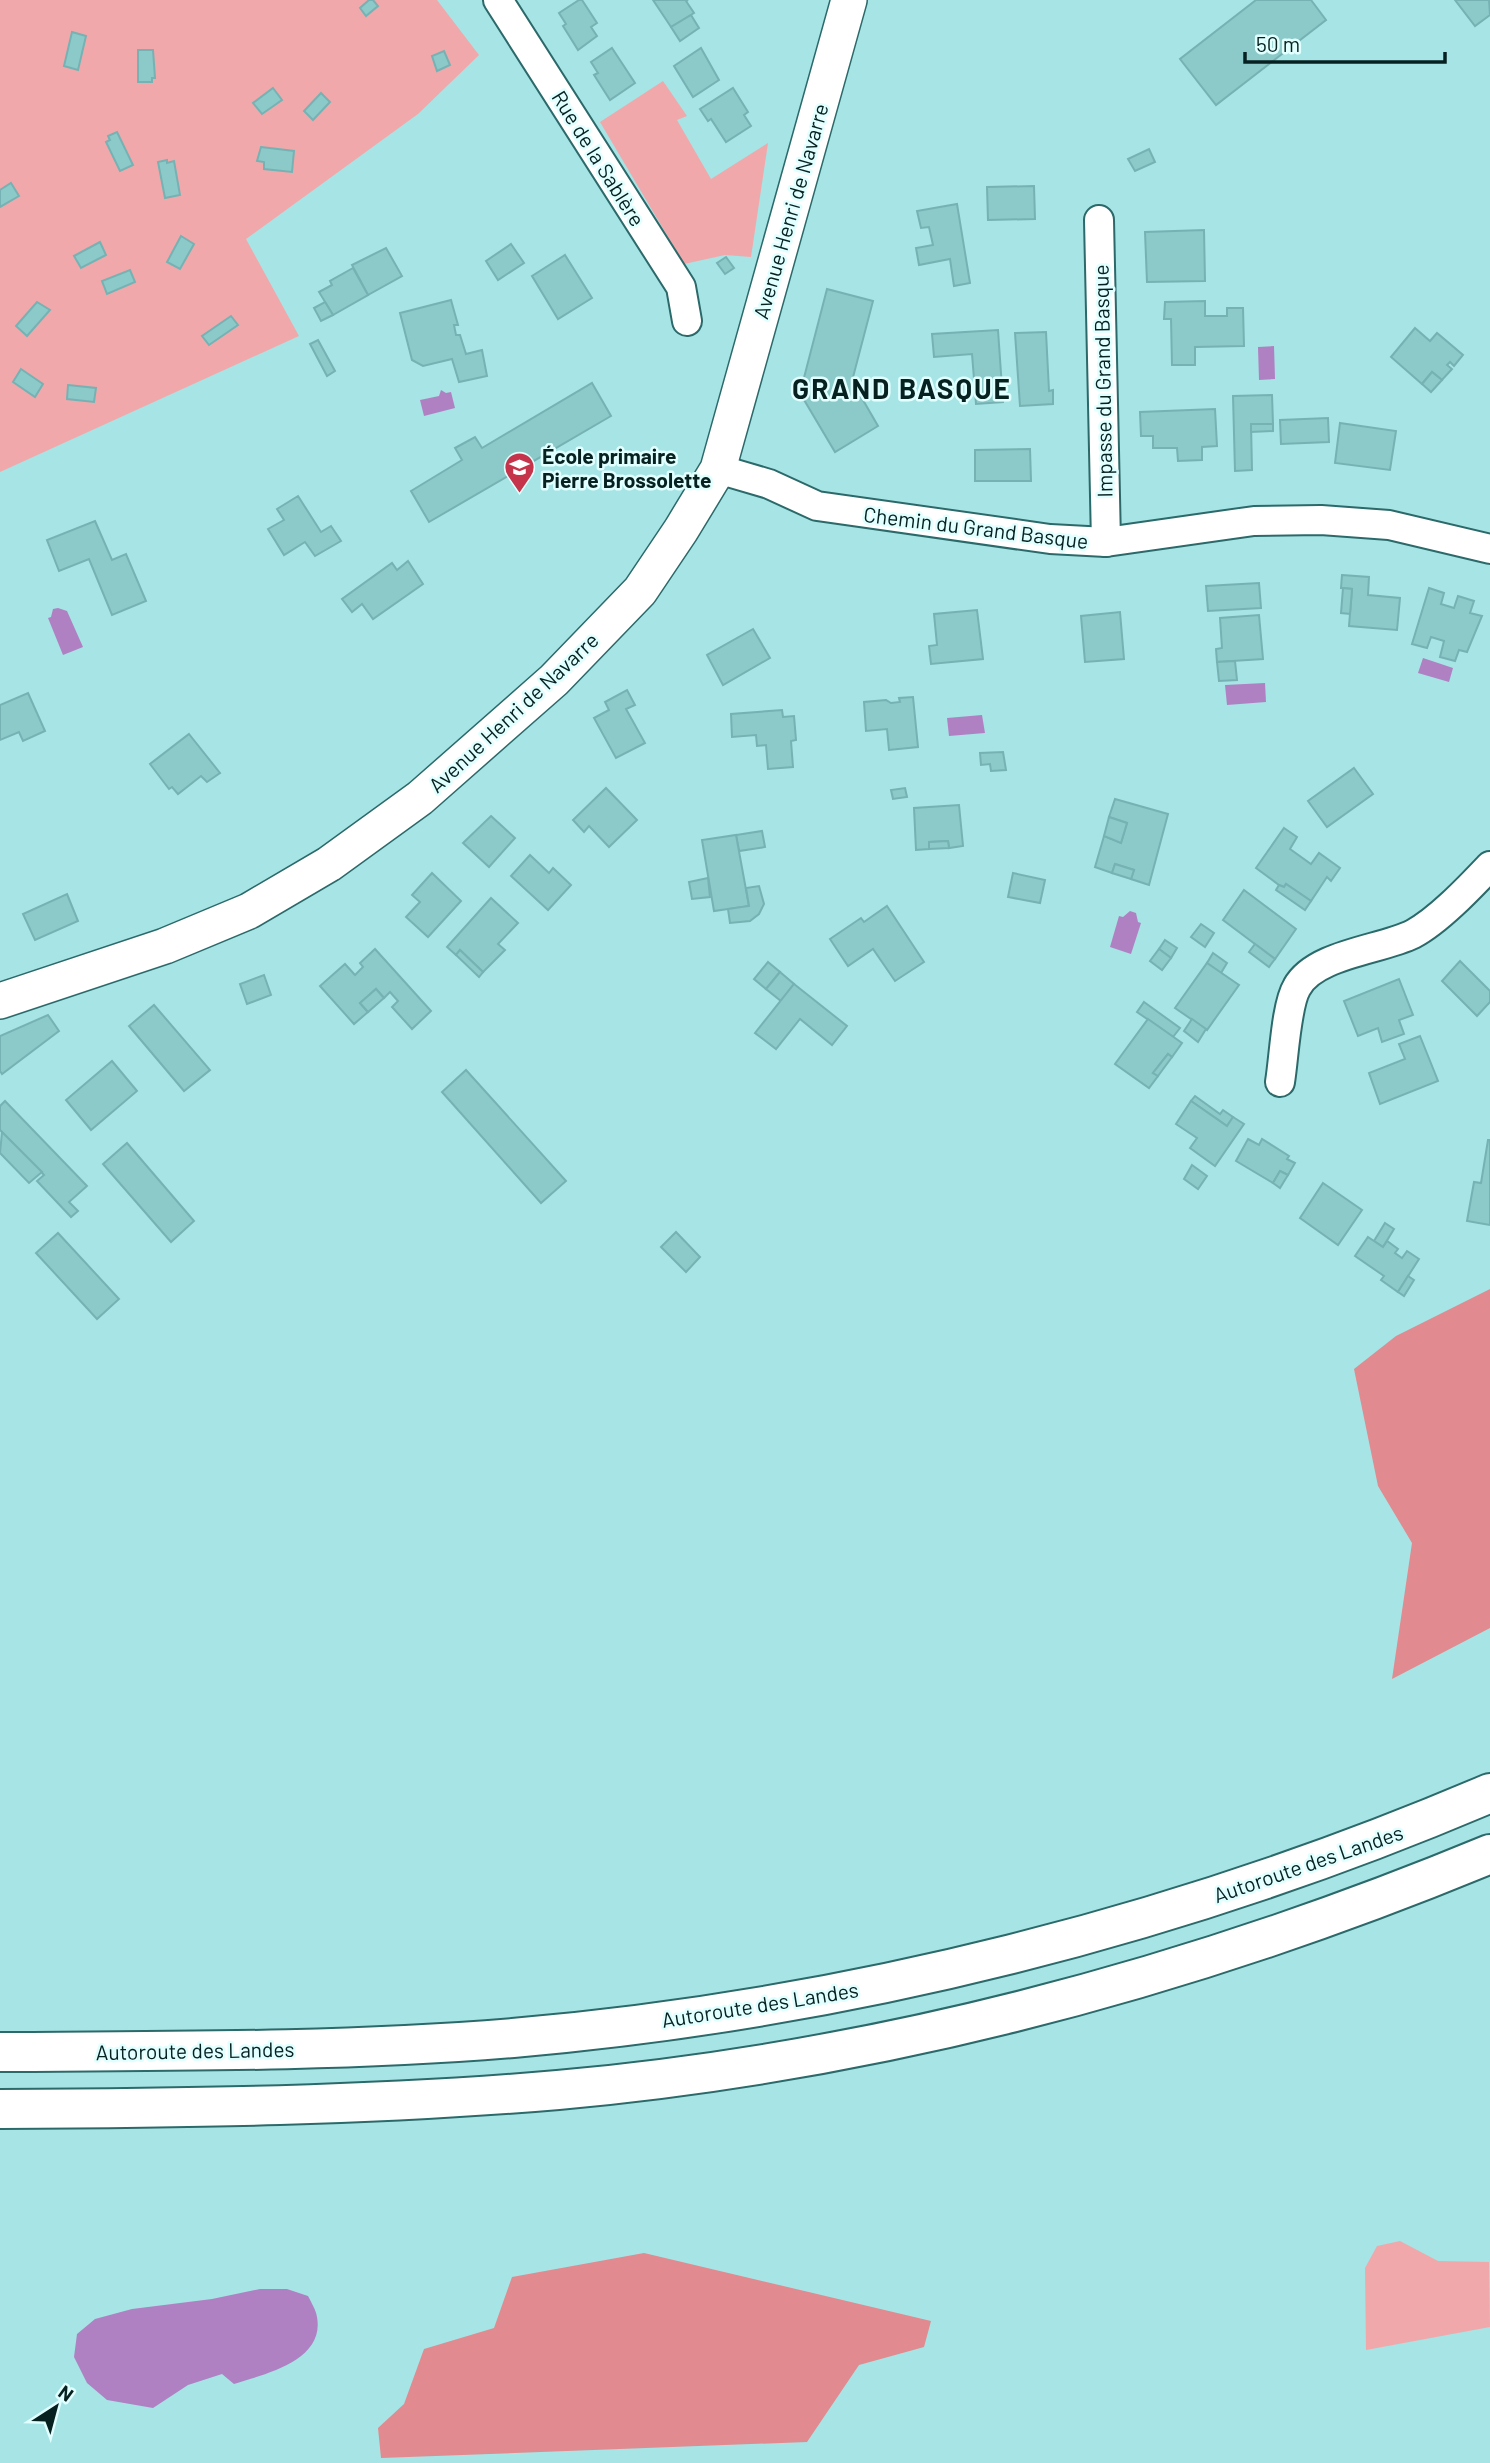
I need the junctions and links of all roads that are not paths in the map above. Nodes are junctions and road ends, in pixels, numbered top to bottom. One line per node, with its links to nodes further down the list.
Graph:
1 (498, 0): 4 (street, Rue de la Sablère)
2 (849, 0): 5 (main road, Avenue Henri de Navarre)
3 (1099, 220): 6 (street, Impasse du Grand Basque)
4 (687, 321)
5 (718, 469): 6 (street, Chemin du Grand Basque); 9 (main road, Avenue Henri de Navarre)
6 (1106, 542): 7 (street, Chemin du Grand Basque)
7 (1490, 549)
8 (1490, 866): 10 (street)
9 (0, 1001)
10 (1280, 1082)
11 (1490, 1793): 13 (highway, Autoroute des Landes)
12 (1490, 1854): 14 (highway)
13 (0, 2052)
14 (0, 2109)

